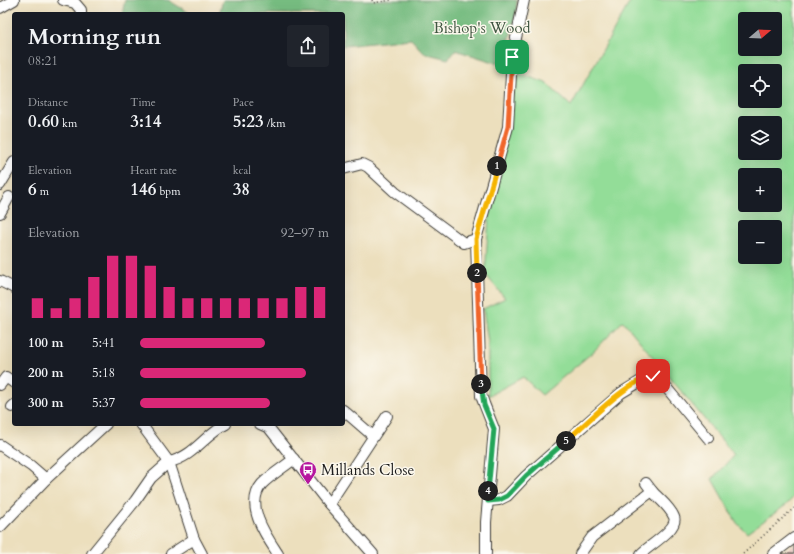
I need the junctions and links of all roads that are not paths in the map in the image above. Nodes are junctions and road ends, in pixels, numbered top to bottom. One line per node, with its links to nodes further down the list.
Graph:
1 (14, 0): 4 (street)
2 (63, 0): 5 (street)
3 (524, 0): 11 (street)
4 (0, 8)
5 (81, 12)
6 (12, 165): 8 (street)
7 (345, 168): 11 (street)
8 (0, 185)
9 (9, 197): 10 (street)
10 (0, 213)
11 (476, 239): 26 (street)
12 (0, 281): 13 (street)
13 (12, 287)
14 (345, 412): 20 (street)
15 (387, 416): 20 (street)
16 (104, 426): 25 (street)
17 (142, 426): 24 (street)
18 (222, 426): 24 (street)
19 (264, 426): 23 (street)
20 (373, 436): 27 (street)
21 (708, 438): 26 (street)
22 (0, 445): 25 (street)
23 (294, 459): 27 (street); 34 (street)
24 (169, 462): 30 (street); 31 (street)
25 (46, 479): 28 (street)
26 (488, 501): 36 (street)
27 (329, 504): 35 (street)
28 (0, 527)
29 (794, 538): 39 (street)
30 (194, 539): 32 (street); 33 (street)
31 (92, 554)
32 (171, 554)
33 (202, 554)
34 (278, 554)
35 (373, 554)
36 (486, 554)
37 (580, 554): 38 (street)
38 (641, 554)
39 (773, 554)

